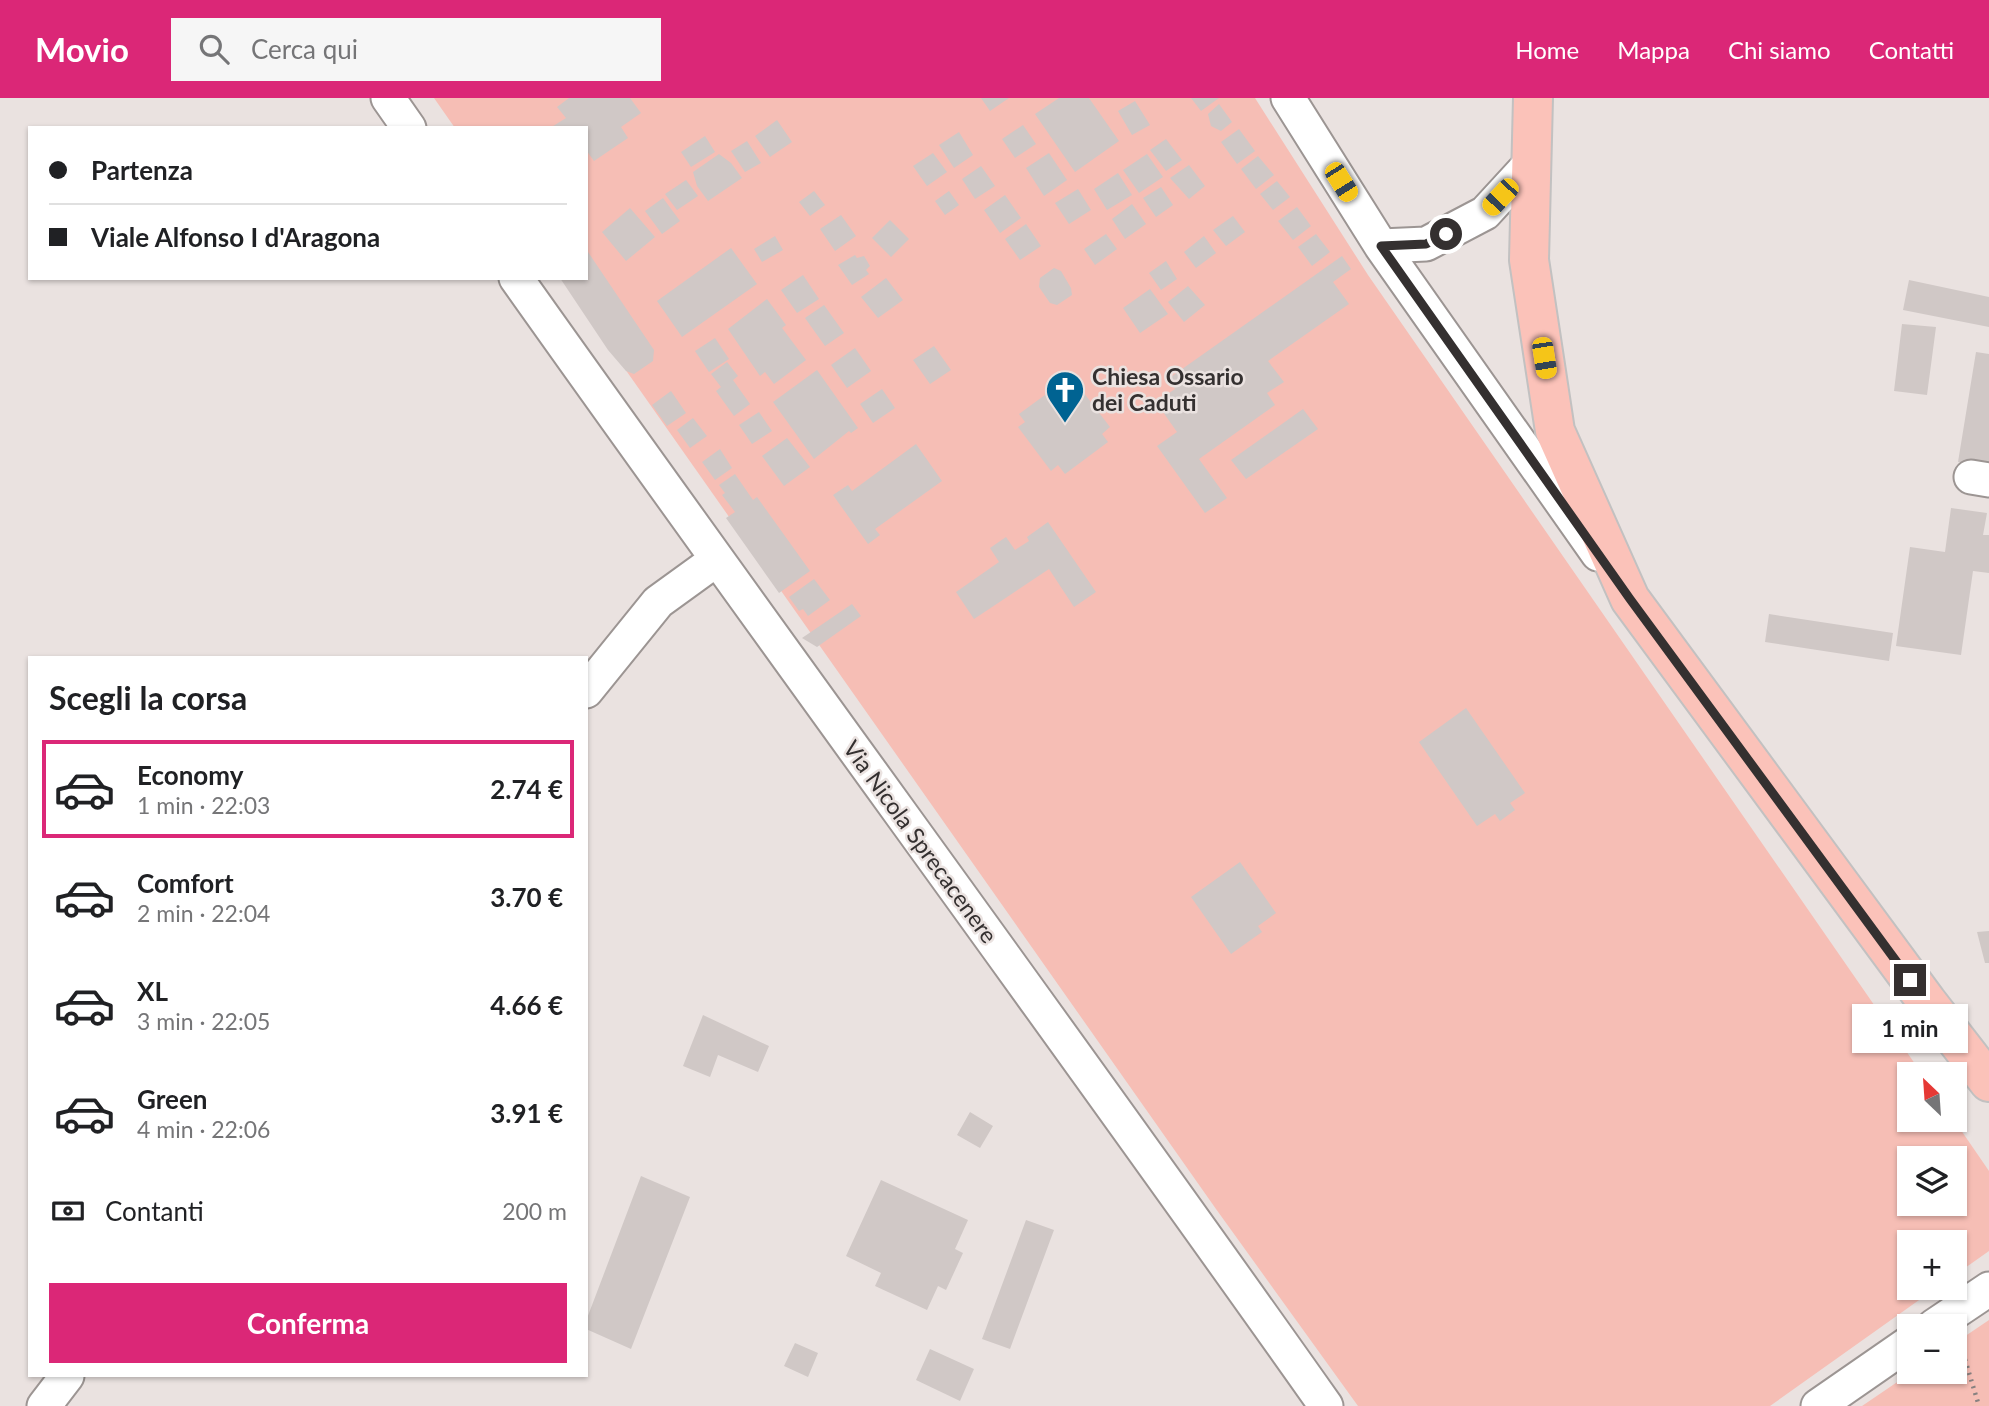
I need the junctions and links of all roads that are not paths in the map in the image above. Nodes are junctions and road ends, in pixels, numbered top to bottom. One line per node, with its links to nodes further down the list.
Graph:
1 (388, 98): 4 (street)
2 (1288, 98): 6 (street)
3 (1533, 98): 5 (main road)
4 (408, 126)
5 (1531, 163): 6 (street); 9 (main road)
6 (1381, 246): 9 (street)
7 (517, 280): 8 (street, Via Nicola Sprecacenere)
8 (716, 560): 10 (street); 20 (street, Via Nicola Sprecacenere)
9 (1630, 599): 11 (main road)
10 (588, 689)
11 (1927, 1002): 12 (street); 13 (main road); 14 (main road)
12 (1989, 1058)
13 (1989, 1082)
14 (1989, 1107)
15 (1989, 1289): 16 (street)
16 (1952, 1314)
17 (1897, 1351): 21 (street)
18 (66, 1377): 19 (street)
19 (44, 1406)
20 (1325, 1406)
21 (1818, 1406)

